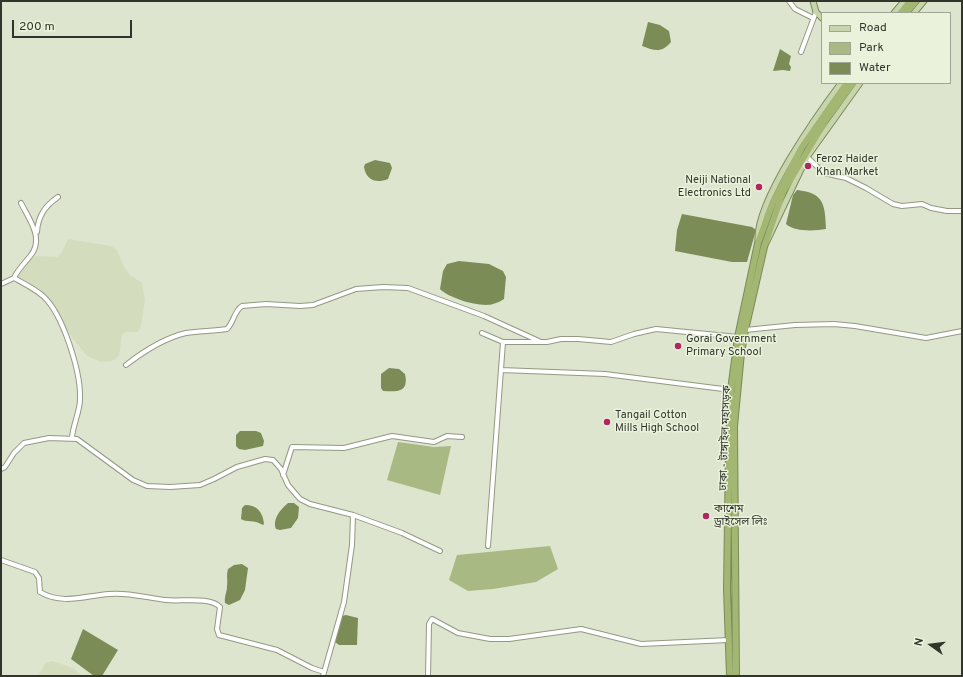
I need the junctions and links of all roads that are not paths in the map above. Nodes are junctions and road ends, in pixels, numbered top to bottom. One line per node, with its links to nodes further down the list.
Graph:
1 (789, 1): 13 (street)
2 (813, 1): 7 (main road)
3 (904, 1): 8 (main road)
4 (910, 1): 9 (highway)
5 (916, 1): 10 (highway)
6 (924, 1): 11 (main road)
7 (816, 12): 12 (main road); 13 (street)
8 (895, 12)
9 (902, 12)
10 (907, 12)
11 (915, 12)
12 (821, 17)
13 (813, 18): 14 (street)
14 (801, 52)
15 (840, 84): 24 (main road)
16 (846, 84): 24 (highway, ঢাকা - টাঙ্গাইল মহাসড়ক)
17 (852, 84): 24 (highway, ঢাকা - টাঙ্গাইল মহাসড়ক)
18 (859, 84): 19 (main road)
19 (807, 157): 22 (street); 24 (main road)
20 (58, 197): 23 (street)
21 (21, 203): 23 (street)
22 (962, 211)
23 (36, 234): 25 (street)
24 (761, 245): 27 (highway, ঢাকা - টাঙ্গাইল মহাসড়ক); 30 (highway, ঢাকা - টাঙ্গাইল মহাসড়ক)
25 (14, 278): 26 (street); 37 (street)
26 (1, 284)
27 (745, 330): 28 (street); 45 (highway, ঢাকা - টাঙ্গাইল মহাসড়ক)
28 (962, 331)
29 (482, 333): 31 (street)
30 (738, 337): 32 (street); 35 (highway, ঢাকা - টাঙ্গাইল মহাসড়ক)
31 (503, 342): 32 (street); 34 (street)
32 (541, 342): 33 (street)
33 (126, 365)
34 (501, 370): 35 (street); 41 (street)
35 (731, 390): 44 (highway, ঢাকা - টাঙ্গাইল মহাসড়ক)
36 (462, 437): 39 (street)
37 (72, 438): 38 (street); 39 (street)
38 (1, 469)
39 (283, 475): 40 (street)
40 (353, 515): 42 (street); 47 (street)
41 (488, 546)
42 (440, 551)
43 (1, 560): 47 (street)
44 (727, 561): 45 (highway); 46 (highway, ঢাকা - টাঙ্গাইল মহাসড়ক)
45 (735, 561): 50 (highway, ঢাকা - টাঙ্গাইল মহাসড়ক)
46 (728, 640): 48 (street); 49 (highway, ঢাকা - টাঙ্গাইল মহাসড়ক)
47 (324, 674)
48 (428, 676)
49 (730, 676)
50 (736, 676)

